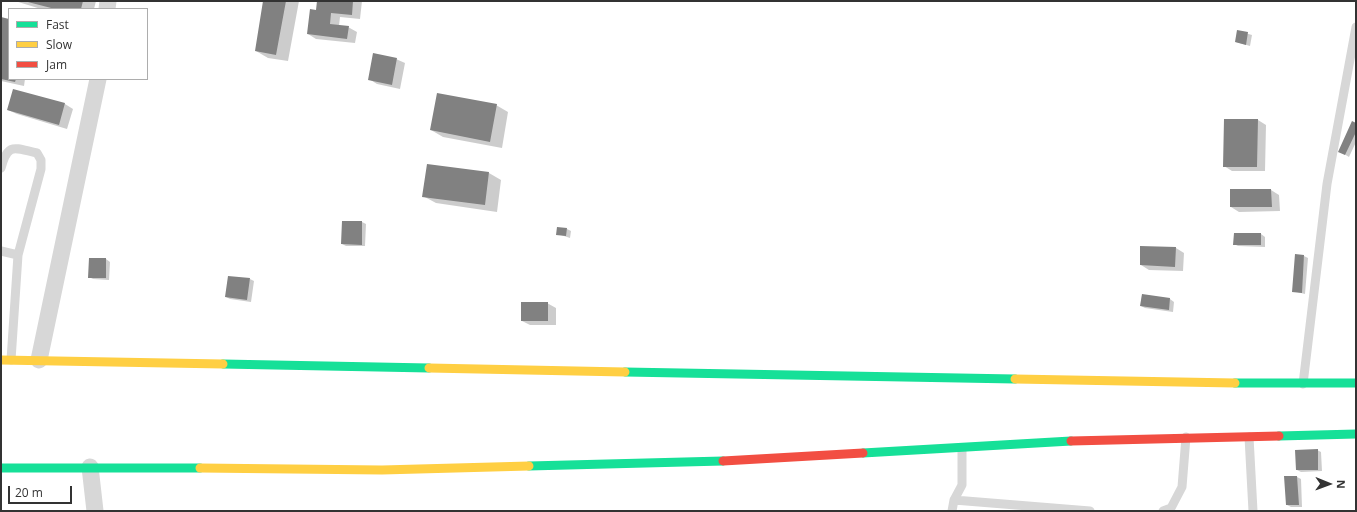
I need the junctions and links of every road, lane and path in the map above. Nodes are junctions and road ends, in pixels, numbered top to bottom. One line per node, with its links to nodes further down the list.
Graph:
1 (1356, 27): 10 (lane)
2 (98, 80): 8 (street)
3 (1, 168): 5 (lane)
4 (1, 251): 5 (lane)
5 (18, 255): 7 (lane)
6 (1, 360): 7 (highway)
7 (11, 360): 8 (highway)
8 (39, 360): 10 (highway)
9 (1356, 383): 10 (highway)
10 (1303, 384)
11 (1356, 434): 13 (highway)
12 (1186, 437): 13 (highway); 14 (highway); 21 (lane)
13 (1249, 437): 22 (lane)
14 (962, 448): 15 (highway); 17 (lane)
15 (90, 466): 16 (highway); 18 (street)
16 (1, 468)
17 (954, 500): 19 (lane); 20 (lane)
18 (94, 511)
19 (952, 511)
20 (1090, 511)
21 (1163, 511)
22 (1253, 511)

